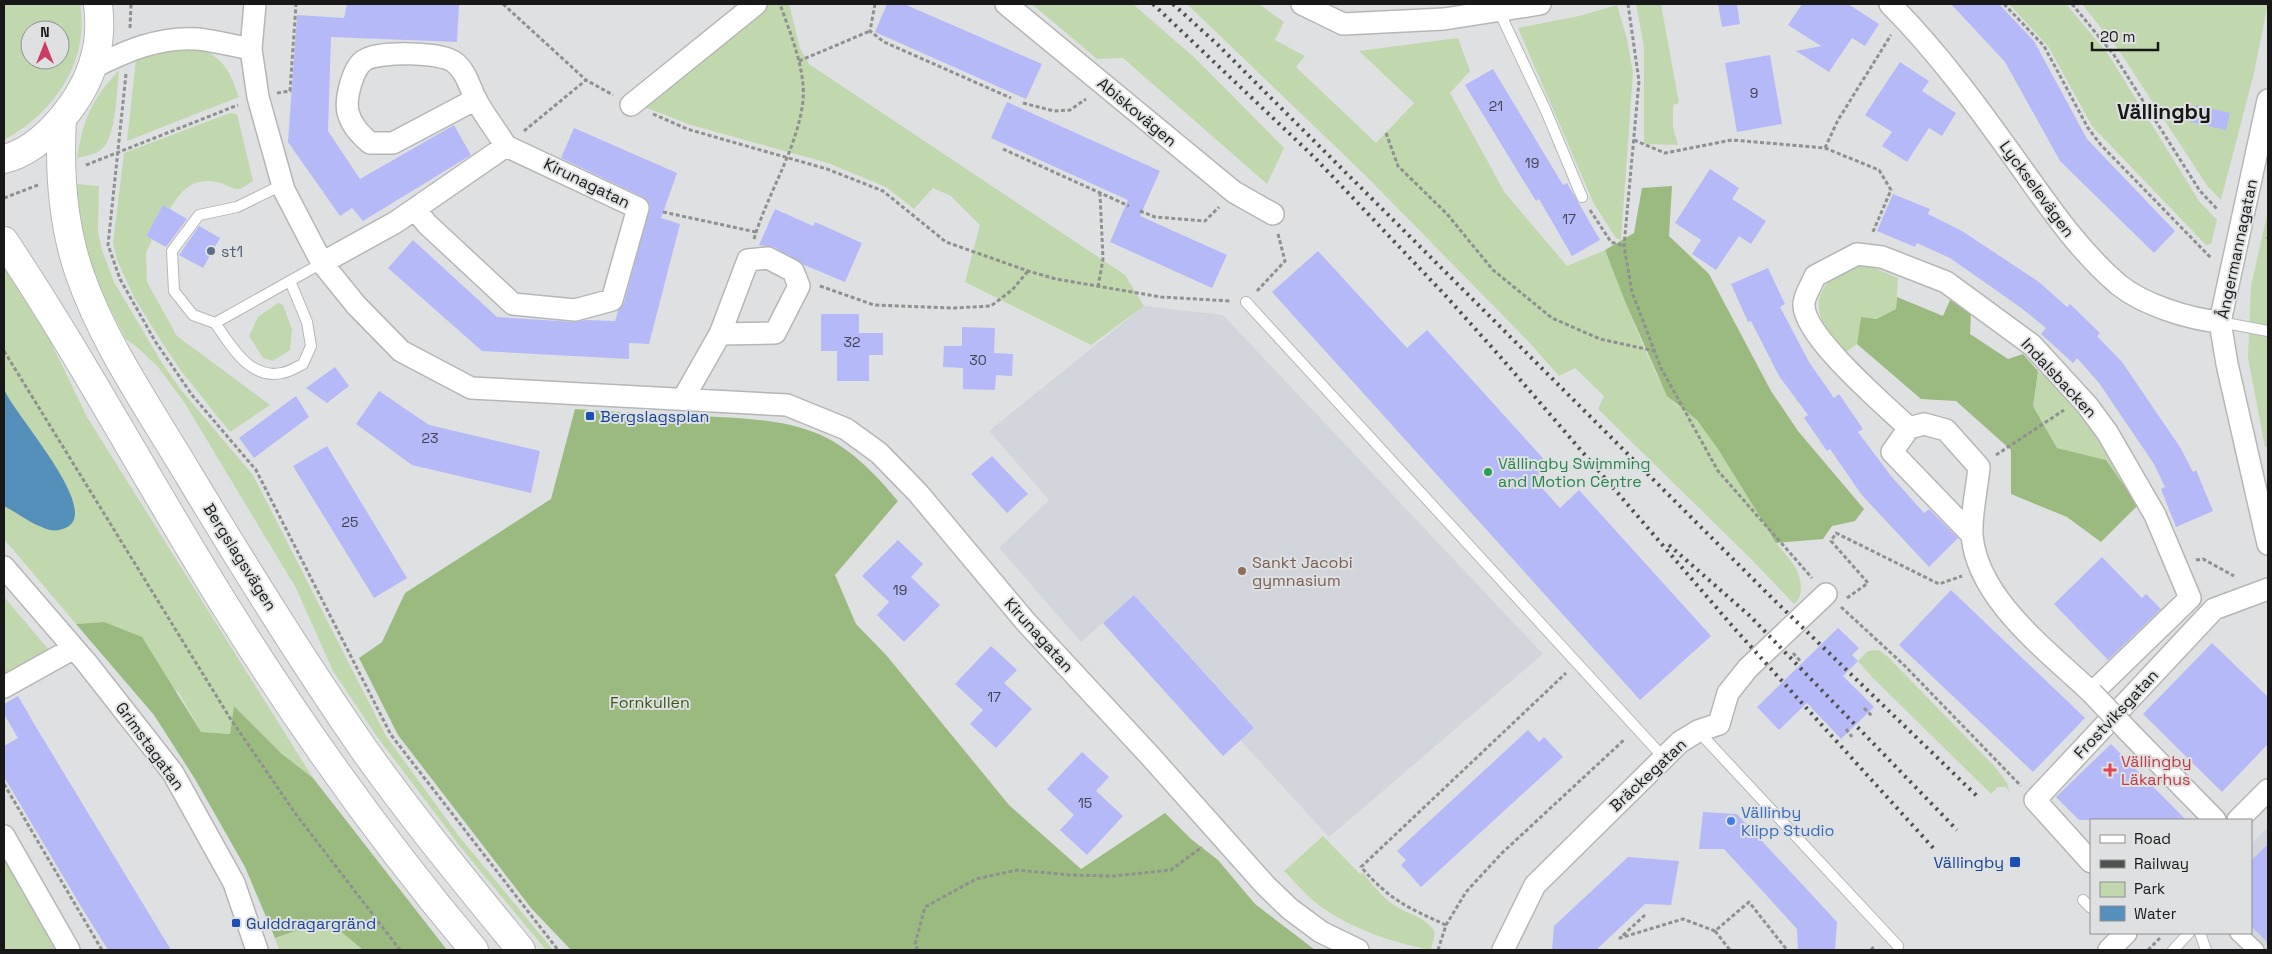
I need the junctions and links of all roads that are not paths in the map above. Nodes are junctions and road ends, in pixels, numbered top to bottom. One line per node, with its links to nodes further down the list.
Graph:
1 (98, 4): 10 (main road)
2 (255, 4): 9 (street, Kirunagatan)
3 (756, 4): 13 (street)
4 (1006, 4): 20 (street, Abiskovägen)
5 (1302, 4): 8 (street)
6 (1540, 4): 8 (street)
7 (1890, 4): 25 (street, Lyckselevägen)
8 (1499, 11): 18 (lane)
9 (251, 49): 10 (street); 17 (street, Kirunagatan)
10 (92, 68): 14 (main road)
11 (476, 99): 11 (street); 15 (street)
12 (2268, 100): 25 (street, Ångermannagatan)
13 (631, 105)
14 (62, 118): 16 (main road); 53 (main road, Bergslagsvägen)
15 (506, 146): 19 (street); 19 (street, Kirunagatan)
16 (4, 159)
17 (282, 185): 22 (street, Kirunagatan); 26 (lane)
18 (1582, 197)
19 (415, 209): 22 (street)
20 (1273, 214)
21 (4, 240): 52 (main road)
22 (322, 263): 23 (lane); 29 (street, Kirunagatan)
23 (290, 281): 26 (lane); 26 (lane)
24 (1246, 302): 40 (lane)
25 (2220, 322): 27 (lane); 32 (street, Ångermannagatan)
26 (215, 323)
27 (2268, 331)
28 (720, 334): 28 (street); 29 (street)
29 (683, 399): 54 (street, Kirunagatan)
30 (1909, 428): 31 (street); 31 (street); 38 (street, Indalsbacken)
31 (1972, 535): 38 (street)
32 (2268, 544)
33 (4, 567): 36 (street, Grimstagatan)
34 (2268, 589): 45 (street, Frostviksgatan)
35 (1833, 600): 39 (street, Bräckegatan)
36 (74, 648): 37 (street); 51 (street, Grimstagatan)
37 (4, 687)
38 (2092, 693): 42 (street, bridge)
39 (1698, 731): 40 (street, Bräckegatan); 49 (lane)
40 (1664, 758): 55 (street, Bräckegatan)
41 (2268, 790): 43 (street)
42 (2214, 819)
43 (2239, 819)
44 (4, 836): 50 (street)
45 (2090, 861)
46 (2189, 934): 56 (lane)
47 (2239, 934): 59 (street)
48 (2201, 936): 57 (lane); 58 (lane)
49 (1898, 946)
50 (69, 950)
51 (257, 950)
52 (474, 950)
53 (521, 950)
54 (1358, 950)
55 (1503, 950)
56 (2173, 950)
57 (2198, 950)
58 (2206, 950)
59 (2256, 950)

